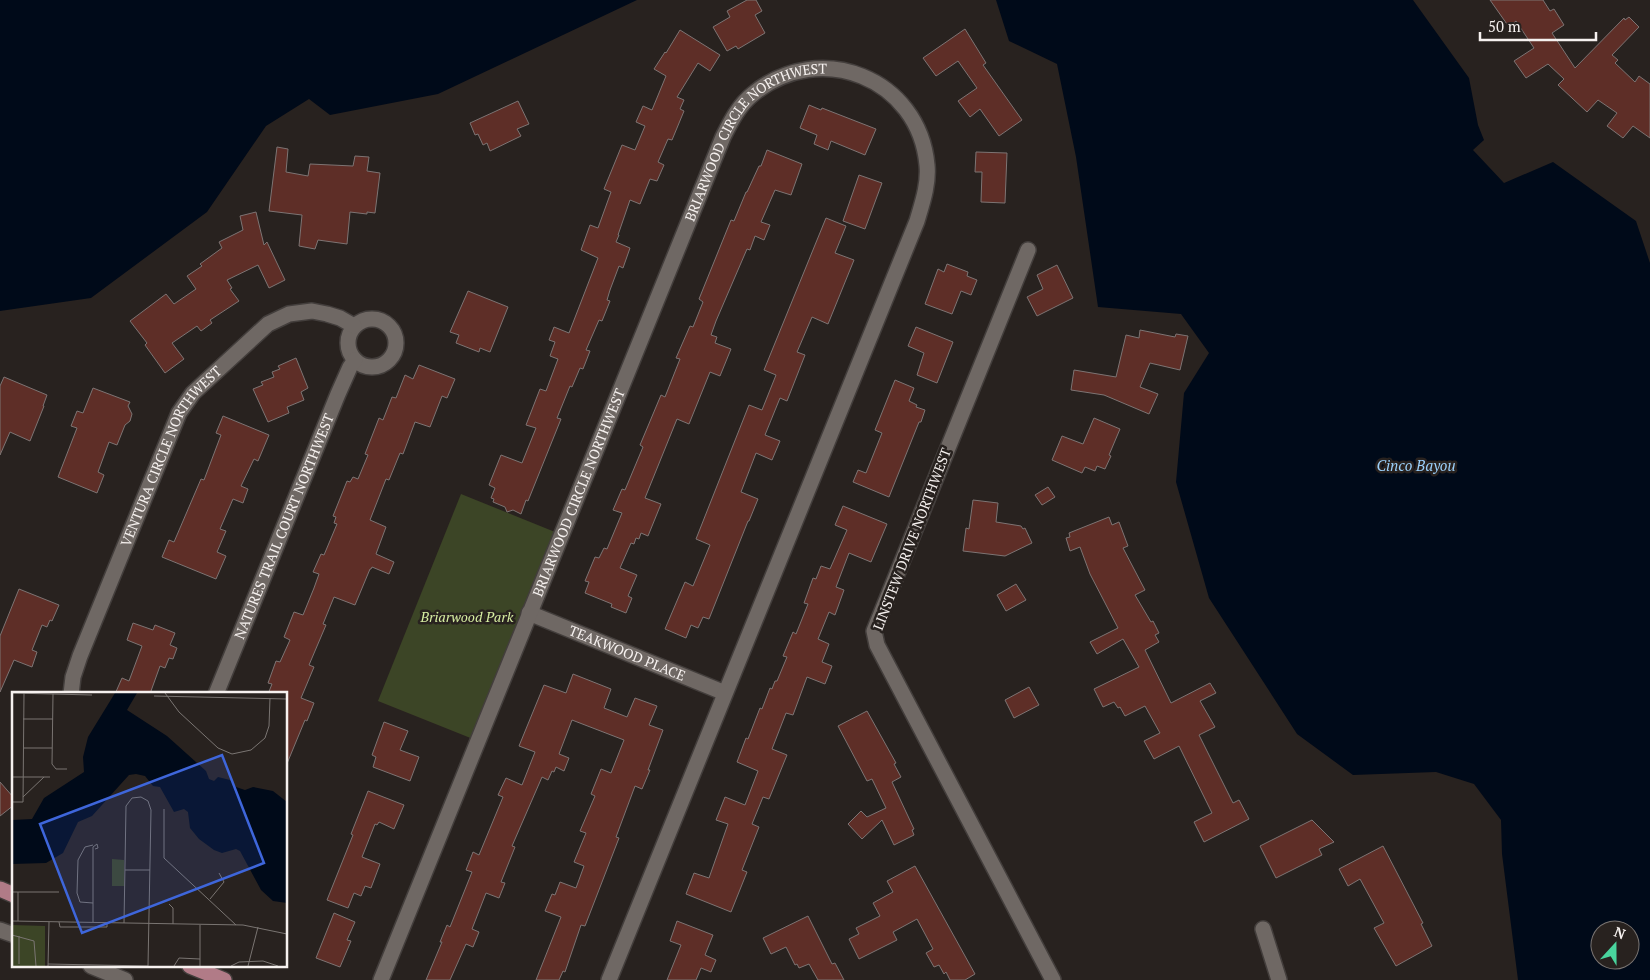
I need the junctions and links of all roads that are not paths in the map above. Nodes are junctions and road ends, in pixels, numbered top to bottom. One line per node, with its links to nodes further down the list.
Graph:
1 (1028, 250): 19 (street, LINSTEW DRIVE NORTHWEST)
2 (354, 326): 3 (street); 3 (street); 5 (street, VENTURA CIRCLE NORTHWEST)
3 (356, 360): 6 (street, NATURES TRAIL COURT NORTHWEST)
4 (529, 613): 7 (street, TEAKWOOD PLACE); 7 (street, BRIARWOOD CIRCLE NORTHWEST); 17 (street, BRIARWOOD CIRCLE NORTHWEST)
5 (71, 692)
6 (217, 692)
7 (725, 693): 18 (street, BRIARWOOD CIRCLE NORTHWEST)
8 (0, 890): 9 (main road)
9 (12, 894)
10 (0, 930): 12 (street)
11 (1263, 930): 20 (street)
12 (12, 935)
13 (96, 968): 15 (street)
14 (195, 968): 16 (main road)
15 (125, 980)
16 (224, 980)
17 (381, 980)
18 (609, 980)
19 (1053, 980)
20 (1279, 980)

